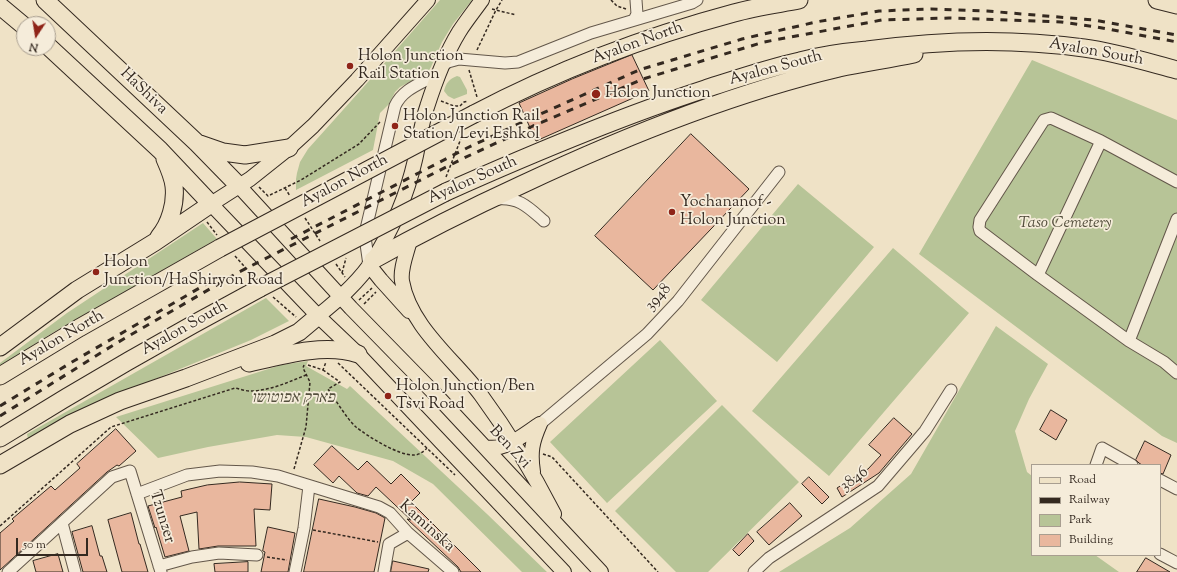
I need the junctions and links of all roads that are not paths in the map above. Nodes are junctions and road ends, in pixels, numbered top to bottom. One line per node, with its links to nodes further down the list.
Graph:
1 (45, 0): 17 (highway, HaShiva)
2 (428, 0): 18 (main road)
3 (636, 0): 11 (street)
4 (697, 0): 11 (street)
5 (799, 0): 38 (highway, Ayalon North, bridge)
6 (1156, 0): 8 (highway)
7 (487, 5): 14 (main road)
8 (1177, 5)
9 (0, 6): 10 (highway)
10 (16, 19)
11 (634, 20): 14 (street)
12 (1086, 48): 15 (highway, Ayalon South); 23 (highway); 42 (highway, Ayalon South, bridge)
13 (56, 53): 19 (highway, HaShiva)
14 (441, 70): 29 (main road); 29 (street)
15 (1177, 70)
16 (1101, 141): 22 (street); 30 (street); 30 (street)
17 (196, 143): 18 (highway); 21 (highway, HaShiva)
18 (289, 148): 21 (main road)
19 (160, 150): 24 (highway, HaShiva); 28 (highway)
20 (779, 172): 41 (street, 3948)
21 (245, 182): 24 (main road); 31 (main road, Ben Zvi)
22 (1177, 182)
23 (490, 199): 26 (street); 27 (highway)
24 (204, 208): 28 (highway); 33 (main road)
25 (1177, 219): 34 (street)
26 (544, 221)
27 (410, 240): 29 (highway); 32 (main road)
28 (155, 242): 35 (highway)
29 (371, 263): 31 (main road); 32 (main road)
30 (1038, 275): 34 (street)
31 (341, 297): 33 (main road); 44 (main road, Ben Zvi)
32 (416, 319): 43 (main road)
33 (312, 321): 36 (main road); 39 (highway)
34 (1129, 341): 37 (street)
35 (0, 347)
36 (358, 354): 39 (highway); 65 (main road)
37 (1177, 373)
38 (0, 376)
39 (186, 378): 47 (highway)
40 (951, 390): 67 (street, 3846)
41 (540, 424): 43 (main road); 48 (main road)
42 (0, 438)
43 (512, 442): 44 (main road); 48 (main road)
44 (485, 447): 54 (main road, Ben Zvi)
45 (1096, 464): 46 (street)
46 (1130, 464)
47 (0, 465)
48 (534, 474): 54 (main road)
49 (1161, 481): 51 (street)
50 (309, 486): 52 (street, Kaminska); 55 (street, Kaminska); 59 (street)
51 (1177, 489)
52 (137, 494): 53 (street, Tzunzer); 60 (street, Tzunzer)
53 (62, 523): 61 (street); 62 (street)
54 (563, 531): 66 (main road, Ben Zvi)
55 (408, 533): 63 (street); 64 (street, Kaminska)
56 (257, 555): 60 (street)
57 (1161, 555): 58 (street)
58 (1177, 563)
59 (296, 567)
60 (160, 569)
61 (8, 572)
62 (75, 572)
63 (384, 572)
64 (453, 572)
65 (564, 572)
66 (601, 572)
67 (754, 572)

